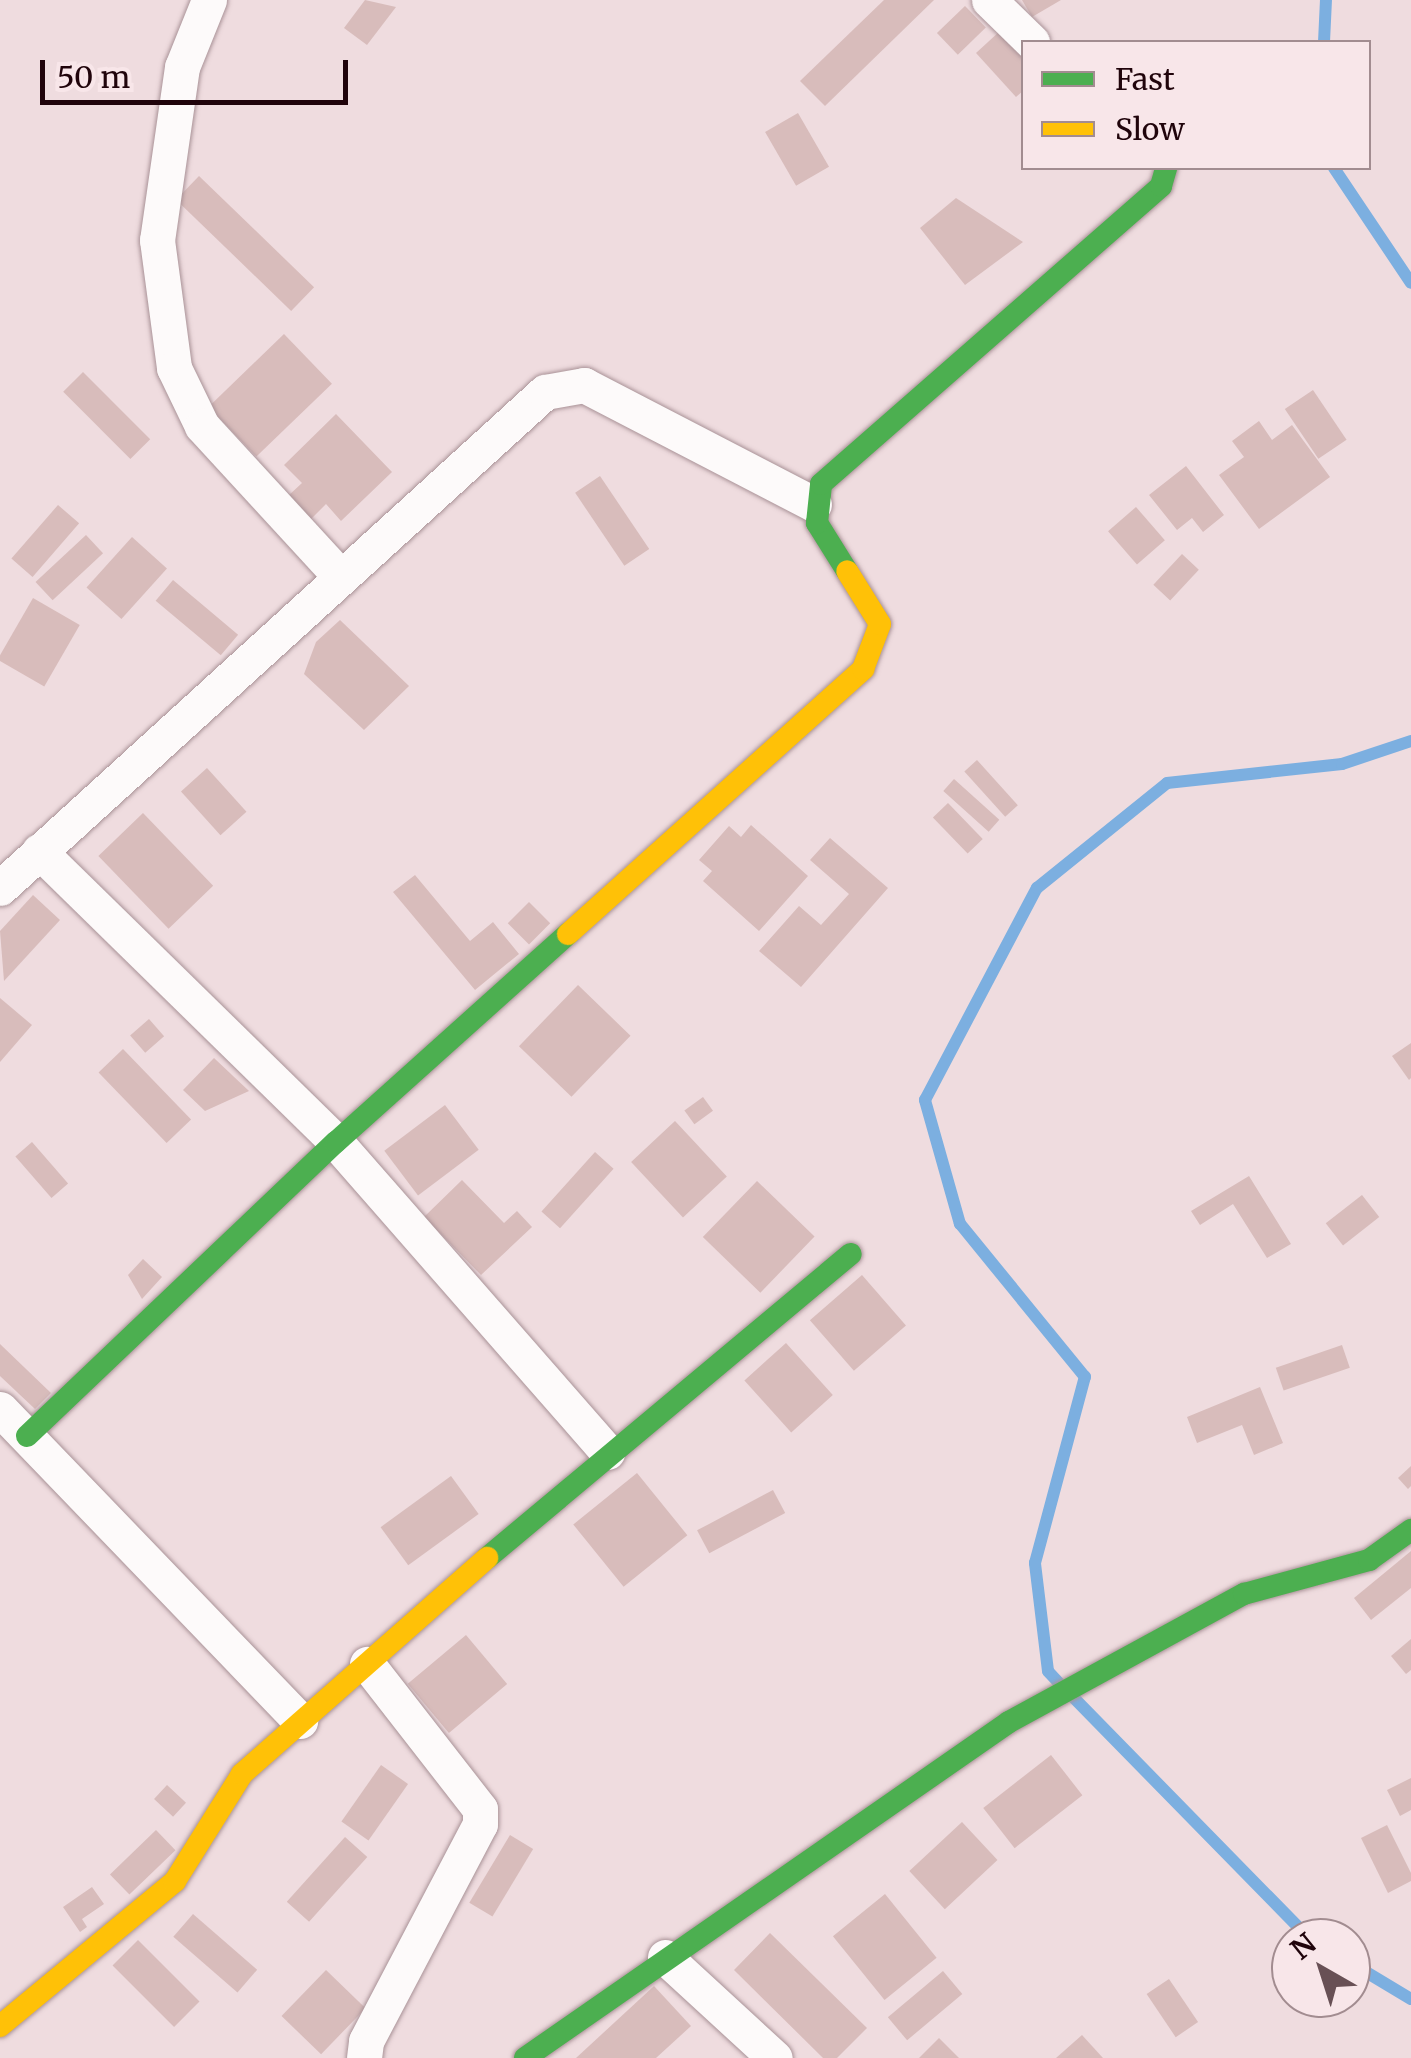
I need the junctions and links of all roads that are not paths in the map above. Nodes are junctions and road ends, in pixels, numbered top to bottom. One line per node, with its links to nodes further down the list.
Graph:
1 (209, 0): 6 (street)
2 (989, 0): 3 (street)
3 (1030, 40)
4 (1165, 170): 5 (street)
5 (814, 504): 6 (street); 9 (street)
6 (339, 575): 7 (street)
7 (39, 851): 8 (street); 9 (street)
8 (0, 888)
9 (336, 1142): 12 (street); 13 (street)
10 (851, 1254): 13 (street)
11 (0, 1409): 12 (street)
12 (28, 1436): 16 (street)
13 (608, 1452): 15 (street)
14 (1411, 1530): 17 (street)
15 (367, 1664): 16 (street); 19 (street)
16 (300, 1721): 18 (street)
17 (664, 1957): 20 (street); 21 (street)
18 (0, 2026)
19 (364, 2058)
20 (524, 2058)
21 (775, 2058)

